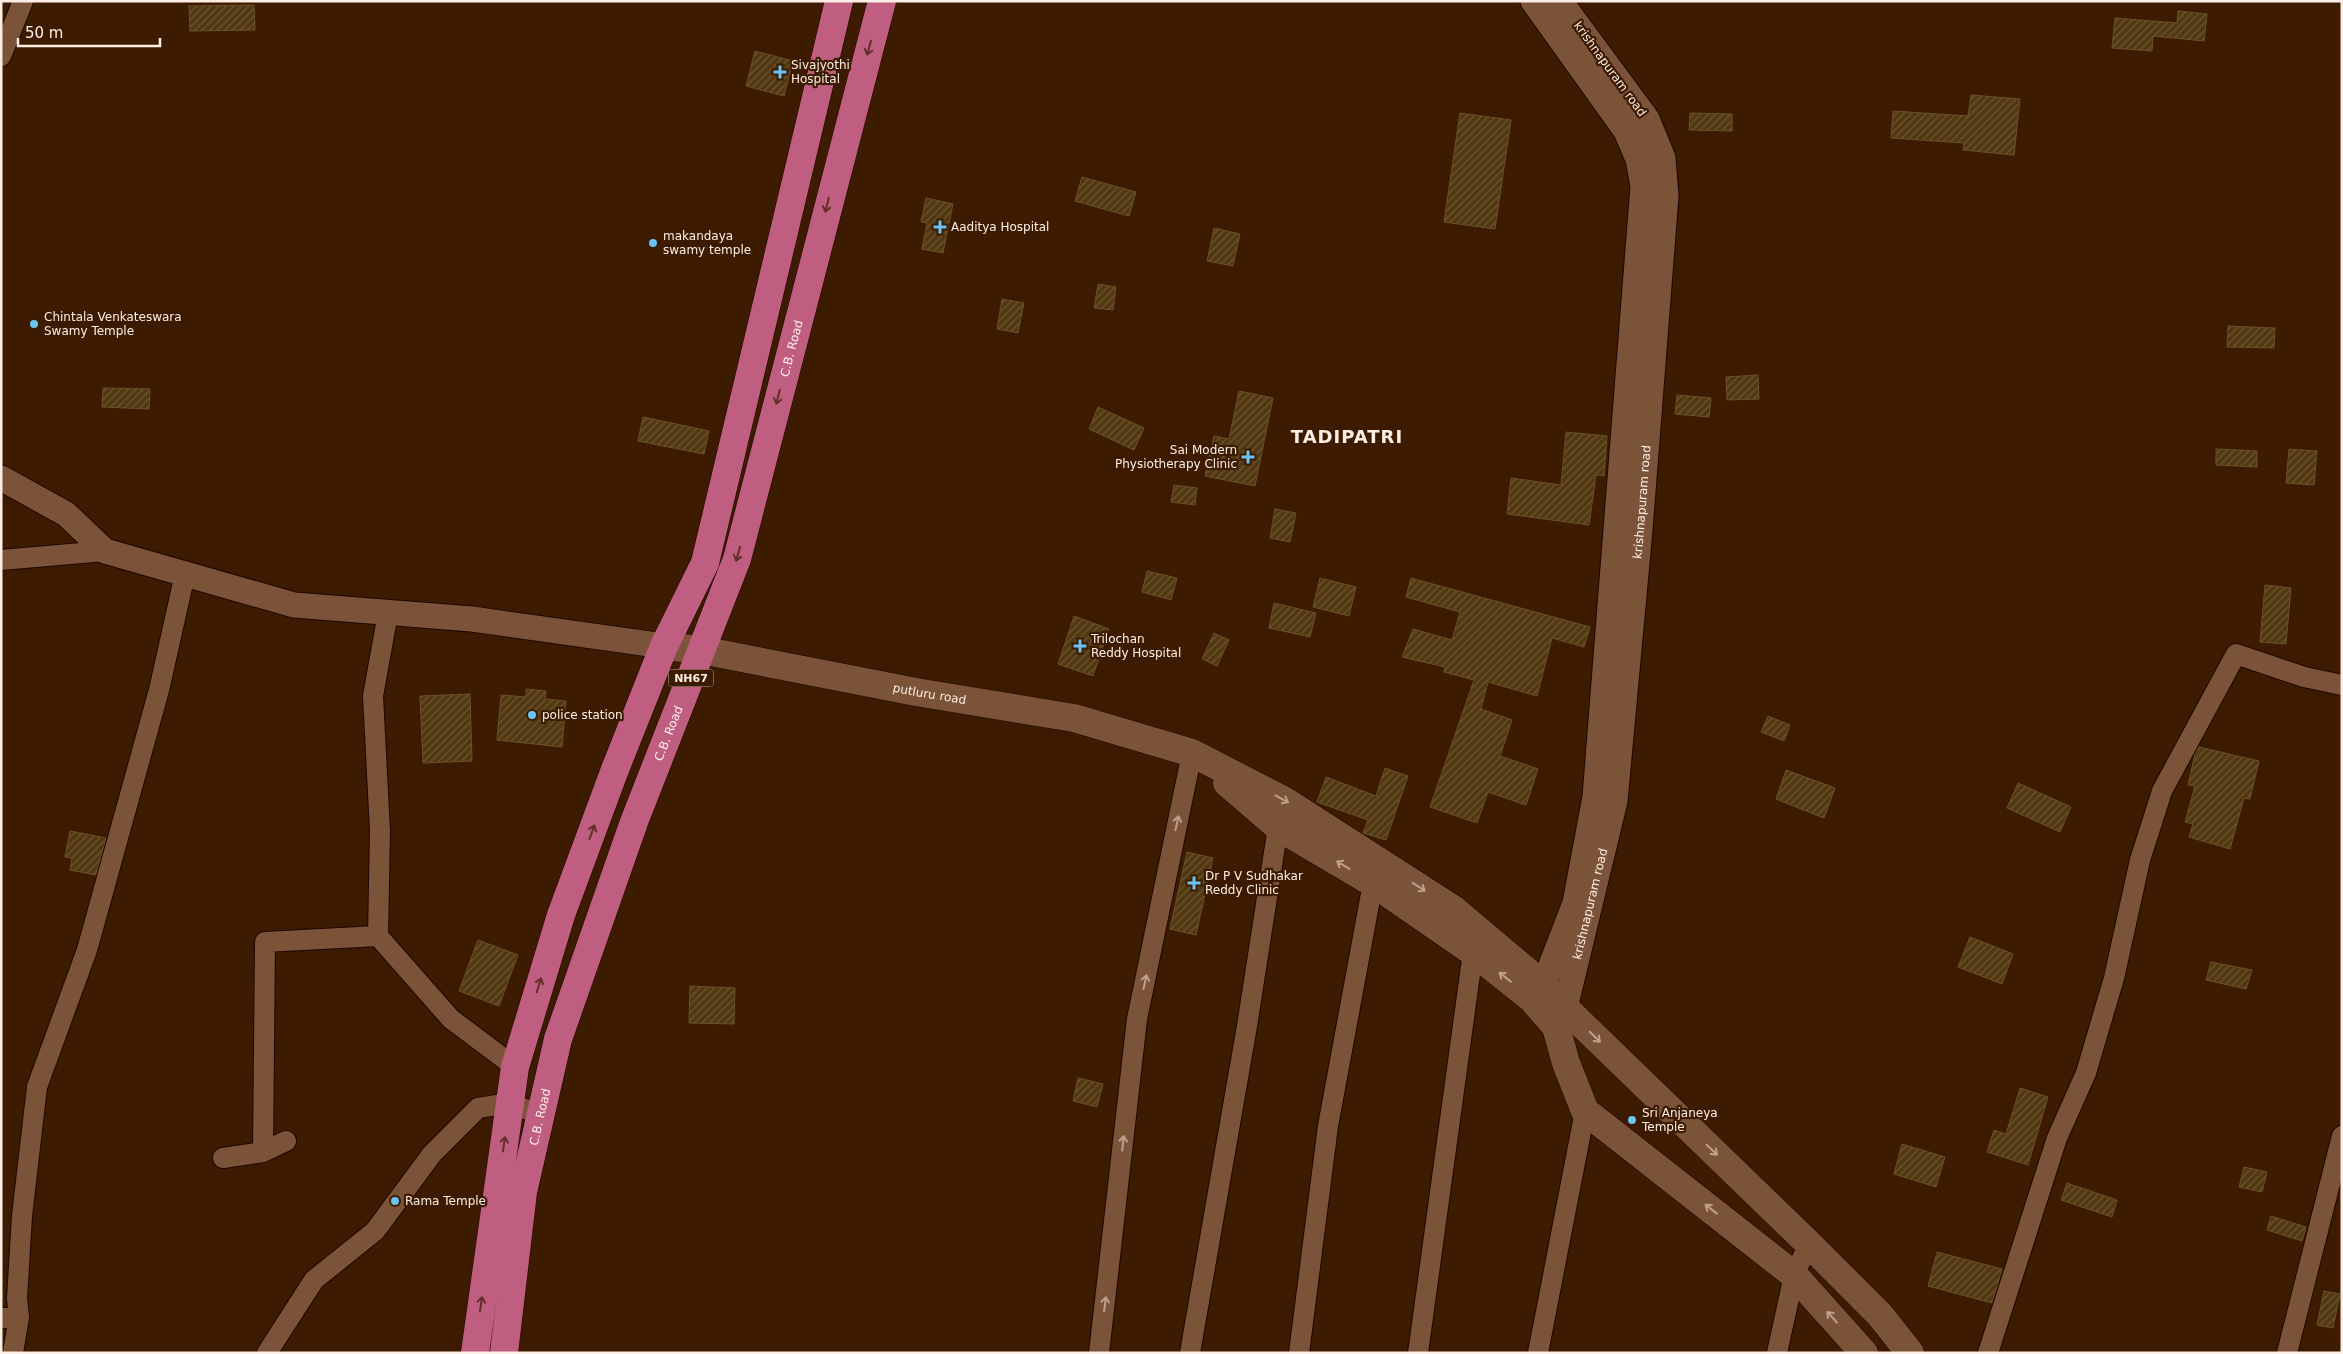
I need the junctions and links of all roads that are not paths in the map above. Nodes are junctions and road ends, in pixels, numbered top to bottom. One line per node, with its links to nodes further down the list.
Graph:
1 (23, 1): 6 (street)
2 (839, 1): 12 (highway, NH67)
3 (882, 1): 13 (highway, C.B. Road / NH67, one-way to 13)
4 (1533, 1): 20 (street, krishnapuram road)
5 (1560, 1): 21 (street, krishnapuram road)
6 (1, 56)
7 (1, 478): 8 (street)
8 (105, 551): 9 (street); 10 (street)
9 (1, 560)
10 (185, 574): 11 (street); 32 (street)
11 (388, 613): 12 (street); 18 (street)
12 (664, 646): 13 (main road, putluru road); 22 (highway, NH67, one-way to 12)
13 (701, 650): 15 (main road, putluru road); 25 (highway, C.B. Road / NH67)
14 (2342, 685): 45 (street)
15 (1192, 753): 16 (main road); 20 (main road, one-way to 20); 37 (street, one-way to 15)
16 (1278, 827): 17 (main road, one-way to 16); 38 (street)
17 (1373, 883): 19 (main road); 39 (street)
18 (378, 936): 22 (street); 28 (street)
19 (1473, 952): 20 (main road, one-way to 19); 40 (street)
20 (1537, 992): 21 (main road)
21 (1561, 1018): 24 (main road); 30 (main road, one-way to 30)
22 (515, 1067): 23 (highway, NH67)
23 (510, 1103): 25 (street); 34 (street); 35 (highway, NH67, one-way to 23)
24 (1584, 1111): 31 (main road, one-way to 24); 41 (street)
25 (542, 1115): 36 (highway, C.B. Road / NH67)
26 (2342, 1136): 46 (street)
27 (286, 1141): 28 (street)
28 (263, 1152): 29 (street)
29 (223, 1158)
30 (1809, 1244): 31 (street); 44 (main road)
31 (1794, 1275): 42 (street); 43 (main road, one-way to 31)
32 (10, 1317): 33 (street)
33 (13, 1353)
34 (267, 1353)
35 (475, 1353)
36 (504, 1353)
37 (1099, 1353)
38 (1190, 1353)
39 (1299, 1353)
40 (1418, 1353)
41 (1538, 1353)
42 (1778, 1353)
43 (1864, 1353)
44 (1910, 1353)
45 (1988, 1353)
46 (2287, 1353)

